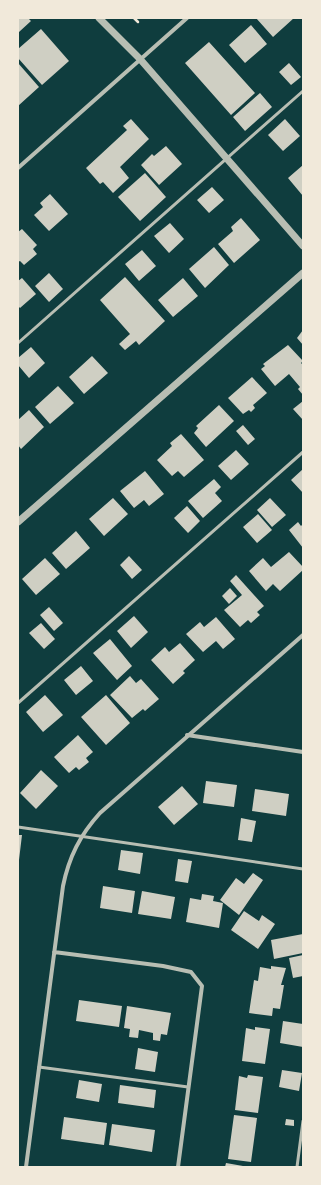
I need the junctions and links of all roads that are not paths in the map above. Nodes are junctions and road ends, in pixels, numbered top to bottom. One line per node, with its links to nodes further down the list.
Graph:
1 (99, 18): 3 (street)
2 (187, 18): 3 (street)
3 (140, 59): 5 (street); 6 (street)
4 (303, 91): 5 (lane)
5 (227, 158): 7 (street); 9 (lane)
6 (18, 168)
7 (303, 246)
8 (303, 273): 11 (street)
9 (18, 343)
10 (303, 452): 13 (lane)
11 (18, 522)
12 (303, 635): 14 (street)
13 (18, 703)
14 (188, 735): 15 (street); 17 (street)
15 (303, 752)
16 (18, 827): 17 (lane)
17 (82, 836): 18 (lane); 19 (street)
18 (303, 869)
19 (54, 952): 20 (street); 21 (street)
20 (39, 1067): 21 (lane); 23 (street)
21 (188, 1087): 24 (street)
22 (303, 1121): 25 (lane)
23 (26, 1167)
24 (178, 1167)
25 (297, 1167)

